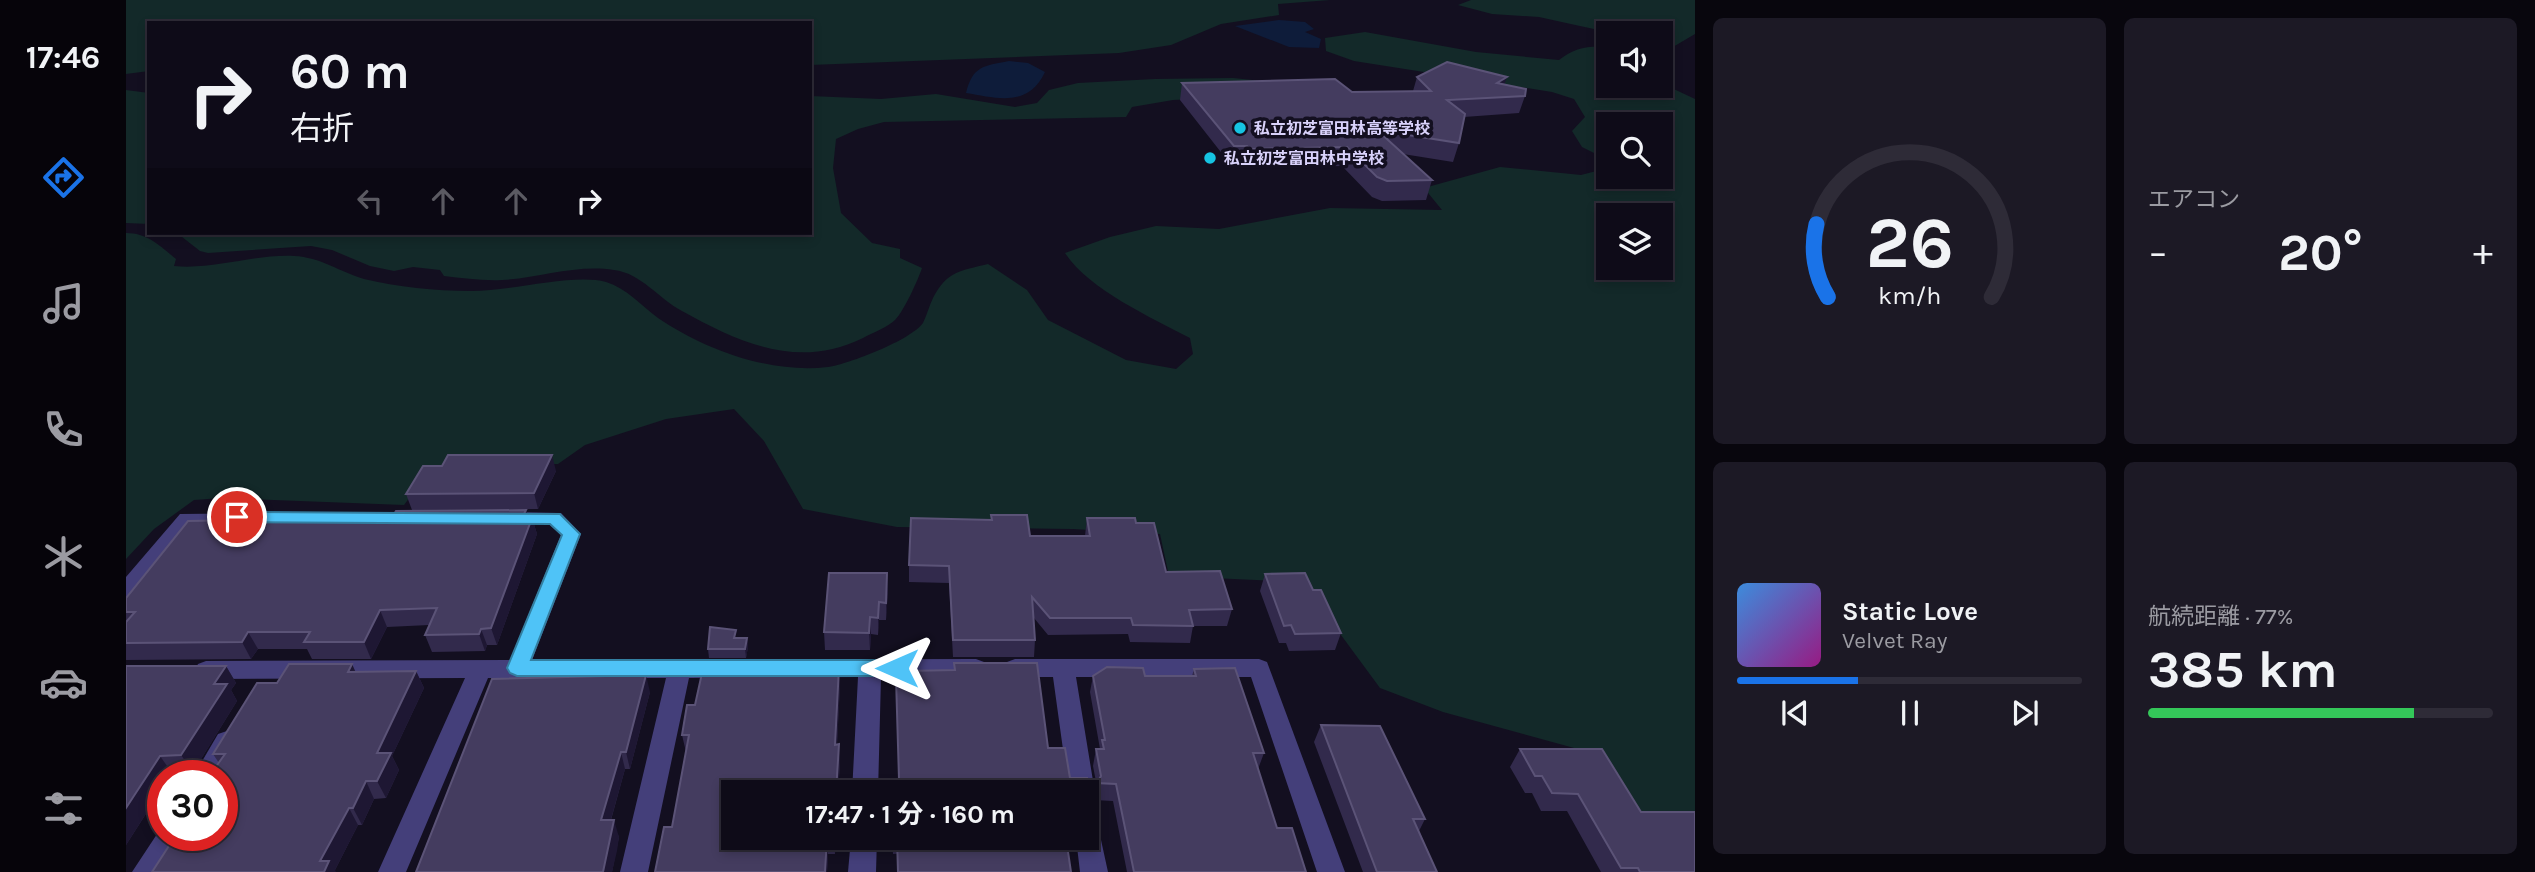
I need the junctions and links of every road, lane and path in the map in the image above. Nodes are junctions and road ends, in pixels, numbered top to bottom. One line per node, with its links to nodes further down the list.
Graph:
1 (402, 518): 3 (street)
2 (485, 518): 5 (street)
3 (126, 591)
4 (481, 668): 5 (street); 10 (street); 20 (street)
5 (517, 668): 6 (street)
6 (680, 668): 7 (street); 21 (street)
7 (870, 668): 8 (street); 14 (street)
8 (1063, 668): 15 (street); 24 (street)
9 (179, 670): 10 (street)
10 (271, 670): 11 (street)
11 (257, 693)
12 (242, 717): 13 (street)
13 (215, 760)
14 (866, 780)
15 (1080, 780)
16 (863, 850): 22 (street)
17 (1091, 850): 23 (street)
18 (159, 851): 19 (street)
19 (146, 872)
20 (392, 872)
21 (634, 872)
22 (862, 872)
23 (1094, 872)
24 (1331, 872)

